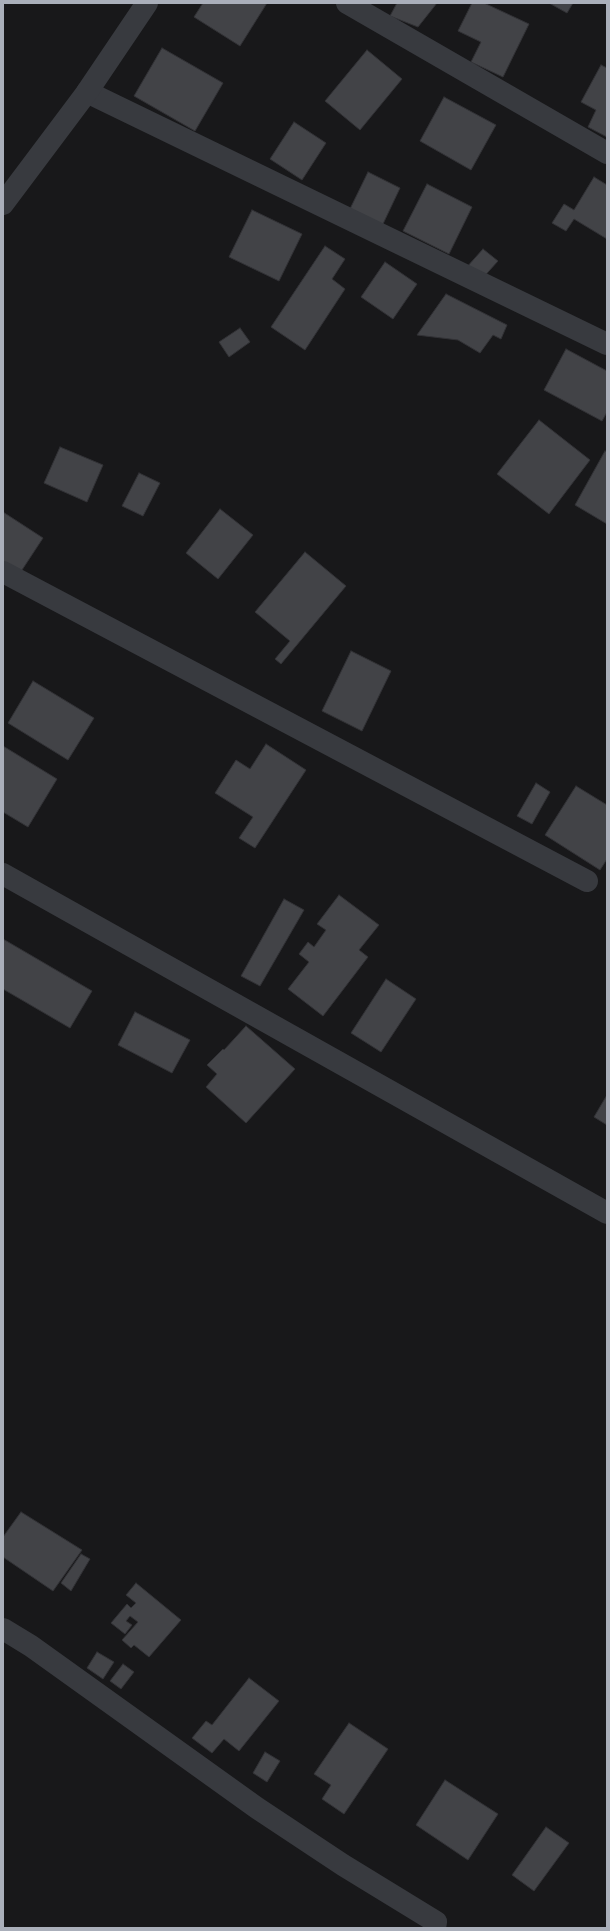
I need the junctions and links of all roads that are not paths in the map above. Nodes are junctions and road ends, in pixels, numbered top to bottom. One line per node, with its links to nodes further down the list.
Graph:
1 (147, 3): 3 (street)
2 (347, 3): 4 (street)
3 (87, 92): 5 (street); 6 (street)
4 (607, 153)
5 (3, 204)
6 (607, 344)
7 (3, 572): 9 (street)
8 (3, 874): 10 (street)
9 (587, 880)
10 (607, 1213)
11 (3, 1629): 12 (street)
12 (435, 1928)

